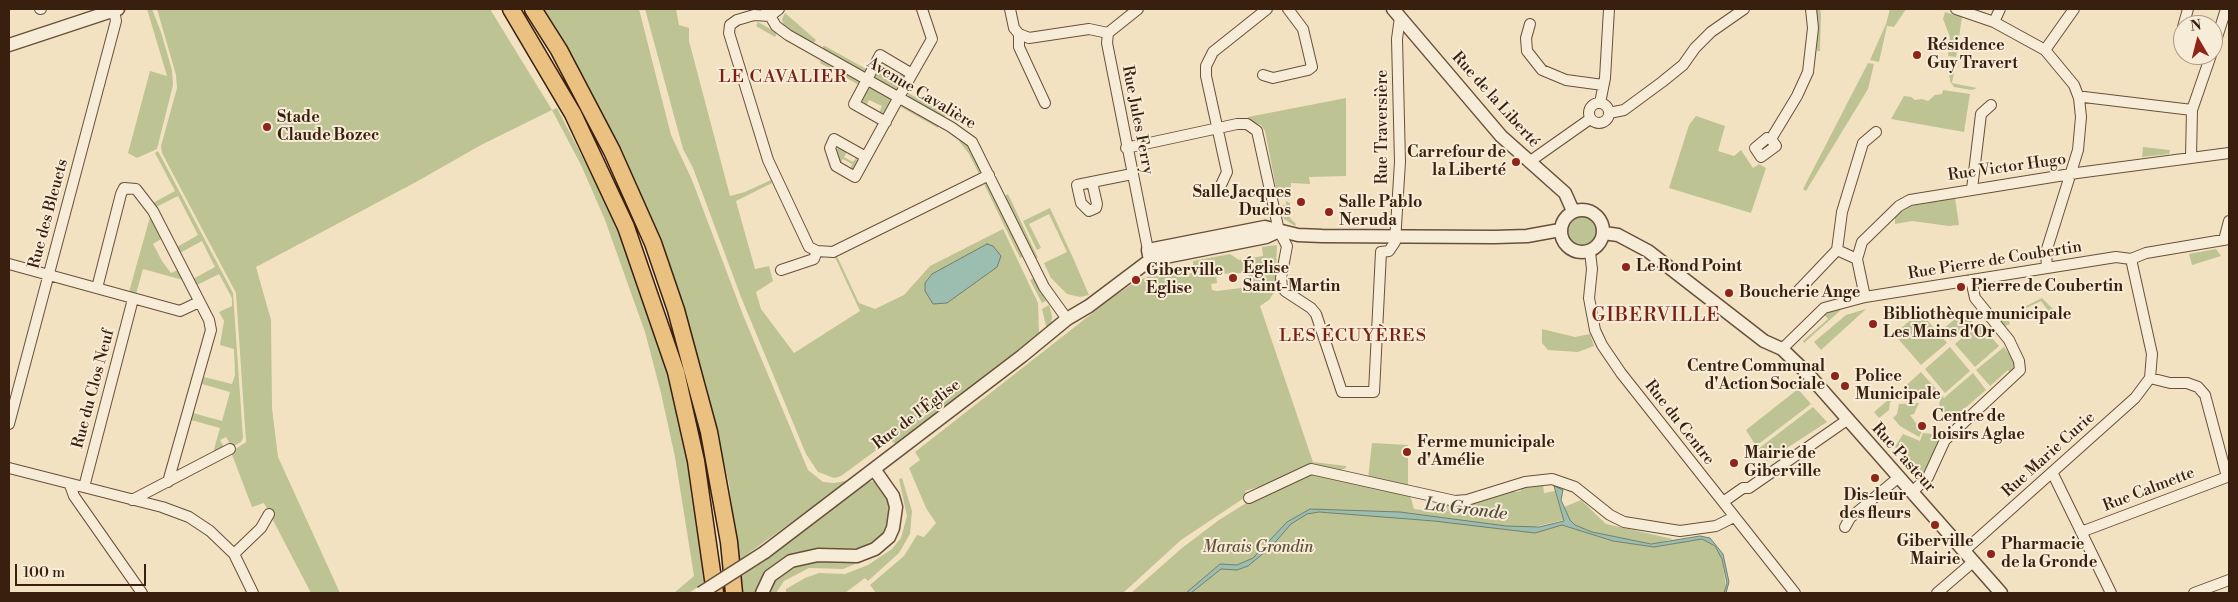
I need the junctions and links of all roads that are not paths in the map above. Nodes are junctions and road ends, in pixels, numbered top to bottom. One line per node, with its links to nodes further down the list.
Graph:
1 (511, 9): 103 (main road)
2 (533, 9): 104 (main road)
3 (779, 9): 16 (street)
4 (922, 9): 25 (street)
5 (1010, 9): 21 (street)
6 (1138, 9): 20 (street)
7 (1266, 9): 38 (street)
8 (1288, 9): 26 (street)
9 (1609, 9): 28 (street)
10 (1743, 9): 35 (street)
11 (1811, 9): 40 (street)
12 (1956, 9): 18 (street)
13 (2000, 9): 18 (street)
14 (2074, 9): 23 (street)
15 (116, 10): 22 (street); 68 (street, Rue des Bleuets)
16 (768, 13): 27 (street, Avenue Cavalière); 60 (street)
17 (1396, 13): 45 (street, Rue de la Liberté); 57 (street, Rue Traversière)
18 (1994, 22): 23 (street)
19 (1530, 24): 28 (street)
20 (1108, 33): 21 (street); 41 (street, Rue Jules Ferry)
21 (1019, 34): 31 (street)
22 (9, 47)
23 (2045, 50): 30 (street)
24 (2208, 65): 34 (street)
25 (912, 74): 27 (street); 29 (street)
26 (1263, 75)
27 (867, 79): 29 (street, Avenue Cavalière); 37 (street)
28 (1603, 85): 32 (street)
29 (900, 97): 37 (street); 48 (street, Avenue Cavalière)
30 (2079, 98): 34 (street); 47 (street)
31 (1045, 103)
32 (1600, 103): 35 (street); 36 (street)
33 (1991, 105): 51 (street)
34 (2192, 110): 44 (street)
35 (1609, 113): 36 (street)
36 (1590, 119): 45 (street)
37 (886, 122): 43 (street)
38 (1217, 128): 41 (street); 50 (street); 55 (street)
39 (1876, 132): 59 (street)
40 (1771, 139)
41 (1126, 148): 46 (street, Rue Jules Ferry)
42 (2229, 153): 44 (street, Rue Victor Hugo)
43 (866, 157)
44 (2191, 157): 47 (street, Rue Victor Hugo)
45 (1529, 162): 52 (street, Rue de la Liberté)
46 (1132, 174): 49 (street); 62 (street, Rue Jules Ferry)
47 (2072, 174): 51 (street, Rue Victor Hugo); 66 (street)
48 (989, 175): 60 (street); 75 (street, Avenue Cavalière)
49 (1092, 182)
50 (1221, 185)
51 (1972, 189): 63 (street, Rue Victor Hugo)
52 (1573, 211): 54 (street); 56 (street)
53 (2229, 221): 58 (street)
54 (1560, 230): 57 (street, Rue de l'Église); 61 (street)
55 (1279, 231): 57 (street, Rue de l'Église); 57 (street); 62 (street, Rue de l'Église)
56 (1604, 233): 61 (street); 76 (street, Rue Pasteur)
57 (1394, 236)
58 (2226, 239): 64 (street, Rue Pierre de Coubertin)
59 (1837, 250): 63 (street); 71 (street)
60 (817, 251): 67 (street)
61 (1590, 252): 91 (street, Rue du Centre)
62 (1149, 255): 75 (street, Rue de l'Église)
63 (1857, 259): 72 (street)
64 (2131, 259): 66 (street, Rue Pierre de Coubertin); 77 (street)
65 (9, 264): 68 (street)
66 (2047, 268): 69 (street, Rue Pierre de Coubertin)
67 (781, 270)
68 (49, 275): 70 (street); 79 (street, Rue des Bleuets)
69 (1971, 280): 72 (street, Rue Pierre de Coubertin); 88 (street)
70 (98, 288): 73 (street); 74 (street)
71 (1798, 291)
72 (1865, 297): 76 (street, Rue Pierre de Coubertin)
73 (133, 299): 74 (street); 87 (street, Rue du Clos Neuf)
74 (199, 302): 85 (street)
75 (1067, 319): 82 (street, Rue de l'Église)
76 (1782, 349): 78 (street, Rue Pasteur)
77 (2150, 378): 83 (street, Rue Marie Curie); 95 (street, Rue Calmette)
78 (1847, 420): 84 (street, Rue Pasteur); 91 (street)
79 (9, 424)
80 (230, 449): 85 (street)
81 (9, 468): 86 (street)
82 (874, 469): 102 (street, Rue de l'Église, bridge); 105 (street)
83 (2052, 472): 95 (street); 96 (street, Rue Marie Curie)
84 (1899, 478): 88 (street, Rue Pasteur); 94 (street)
85 (168, 482): 90 (street)
86 (70, 485): 87 (street); 100 (street)
87 (84, 487): 90 (street)
88 (1912, 492): 96 (street, Rue Pasteur)
89 (1249, 498): 93 (street)
90 (132, 500): 97 (street)
91 (1723, 502): 93 (street, Rue du Centre)
92 (269, 514): 97 (street)
93 (1734, 517): 106 (street, Rue du Centre)
94 (1845, 527)
95 (2081, 532): 109 (street)
96 (1964, 551): 98 (street, Rue Pasteur)
97 (234, 554): 101 (street)
98 (1973, 562): 107 (street); 108 (street, Rue Pasteur)
99 (2229, 580): 110 (street)
100 (142, 593)
101 (253, 593)
102 (701, 593)
103 (715, 593)
104 (734, 593)
105 (762, 593)
106 (1794, 593)
107 (1937, 593)
108 (2001, 593)
109 (2111, 593)
110 (2194, 593)

